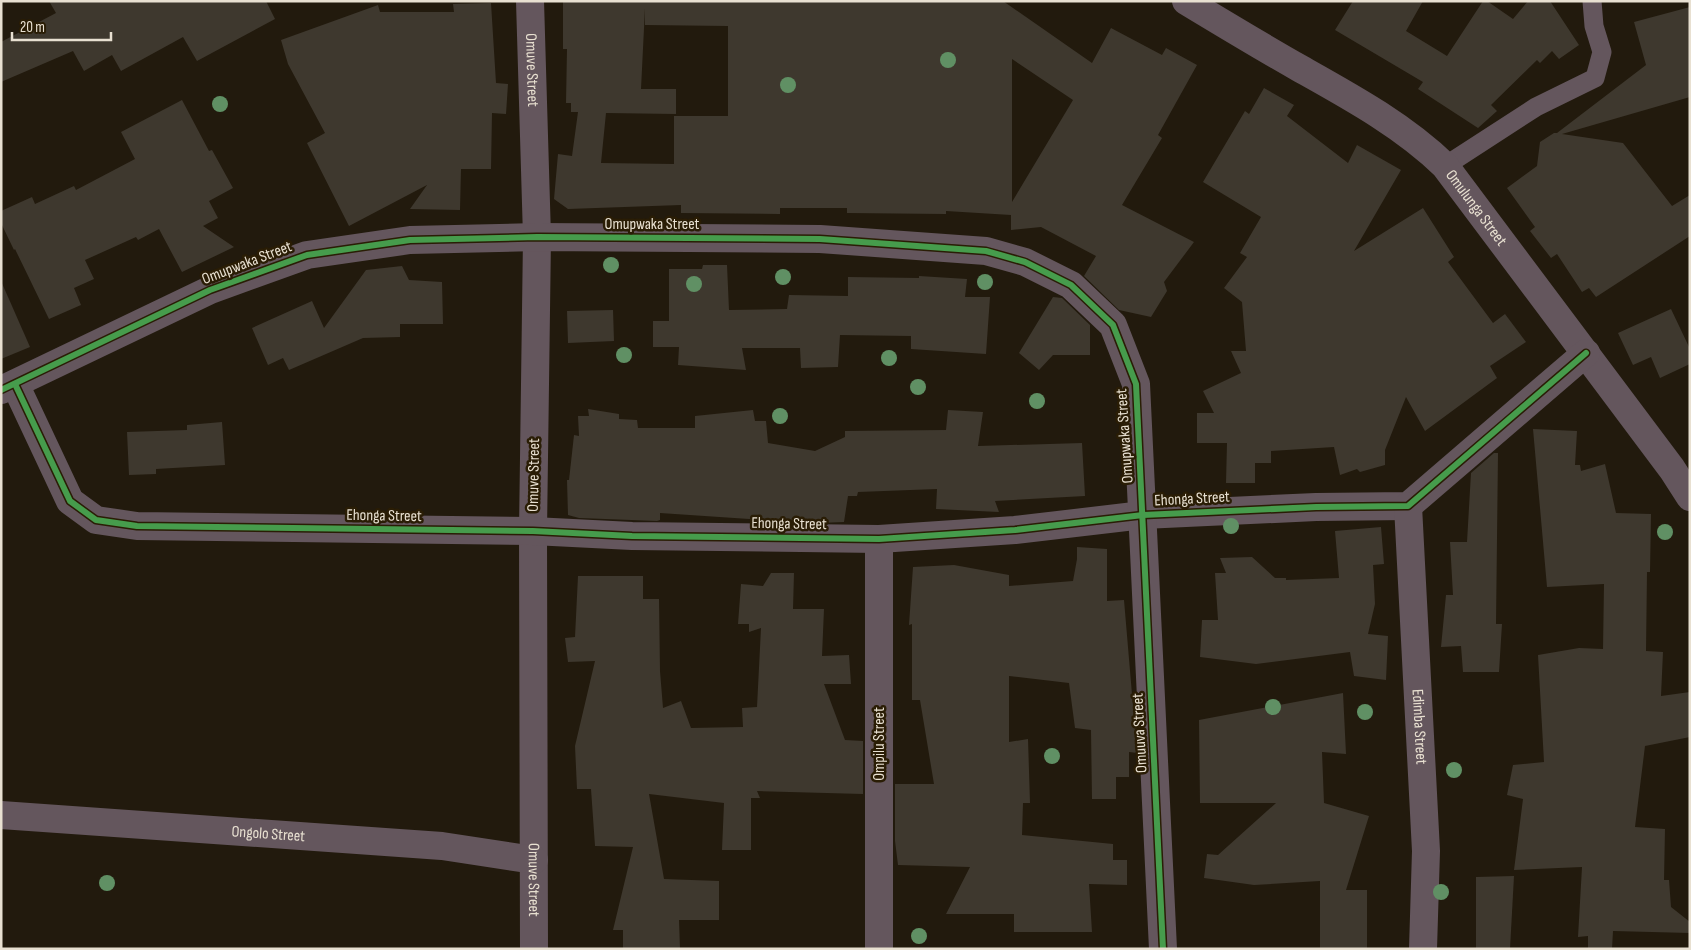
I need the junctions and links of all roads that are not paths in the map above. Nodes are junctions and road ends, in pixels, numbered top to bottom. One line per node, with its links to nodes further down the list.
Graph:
1 (530, 1): 5 (street, Omuve Street)
2 (1186, 1): 4 (street, Omulunga Street)
3 (1592, 1): 4 (lane)
4 (1445, 166): 6 (street, Omulunga Street)
5 (537, 237): 7 (street, Omupwaka Street); 10 (street, Omupwaka Street); 11 (street, Omuve Street)
6 (1586, 353): 8 (street, Omulunga Street); 9 (street)
7 (8, 387): 11 (street, Ehonga Street)
8 (1690, 497)
9 (1408, 506): 10 (street, Ehonga Street); 18 (street, Edimba Street)
10 (1144, 515): 12 (street, Ehonga Street); 17 (street, Omuuva Street)
11 (533, 531): 12 (street, Ehonga Street); 14 (street, Omuve Street)
12 (879, 539): 16 (street, Ompilu Street)
13 (1, 816): 14 (street, Ongolo Street)
14 (534, 860): 15 (street, Omuve Street)
15 (534, 949)
16 (879, 949)
17 (1164, 949)
18 (1424, 949)

